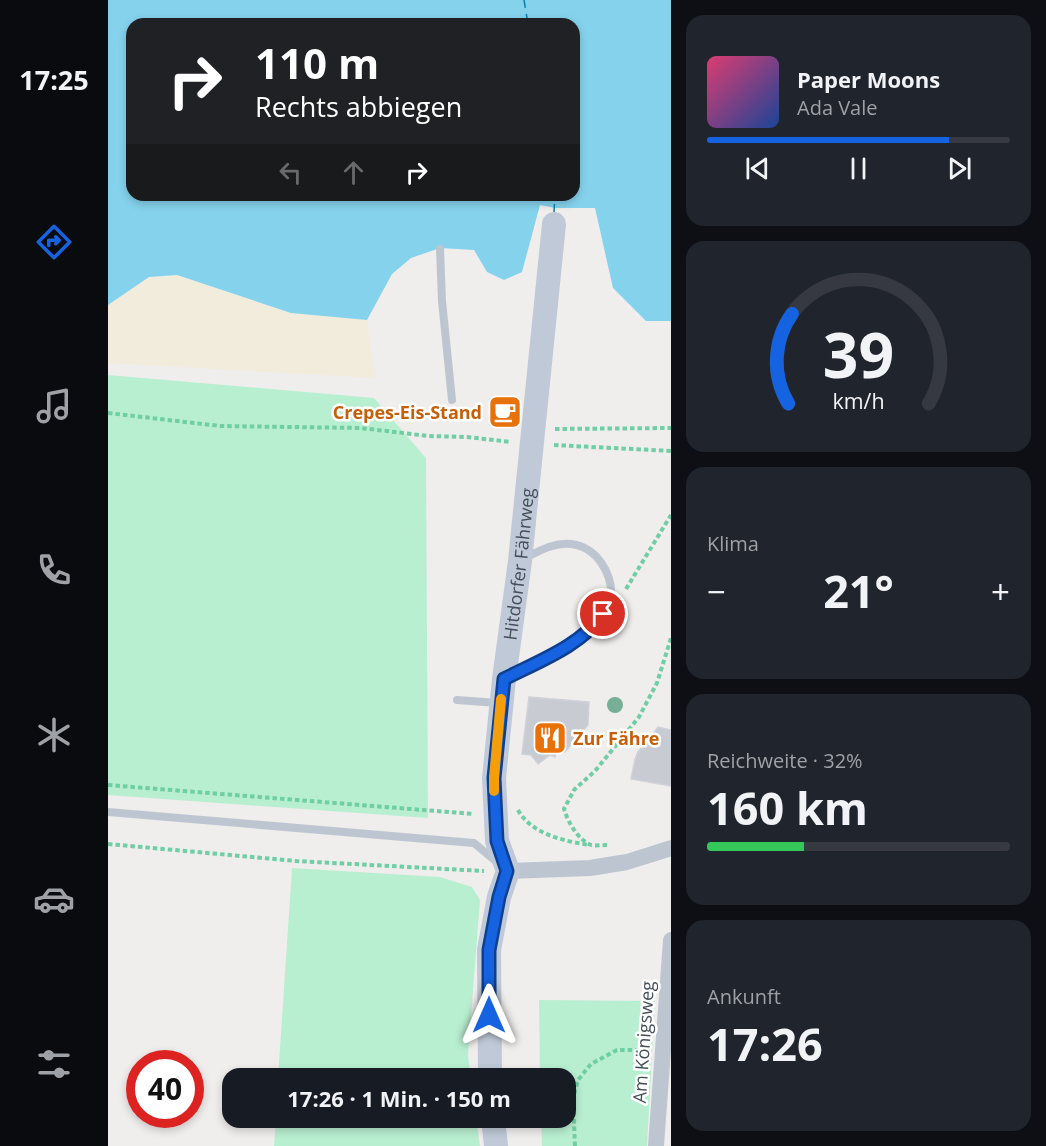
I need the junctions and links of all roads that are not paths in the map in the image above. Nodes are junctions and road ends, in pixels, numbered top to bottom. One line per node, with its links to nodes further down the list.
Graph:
1 (554, 224): 4 (street, Hitdorfer Fährweg)
2 (440, 249): 3 (lane)
3 (452, 399)
4 (520, 561): 5 (street, Hitdorfer Fährweg); 5 (lane)
5 (504, 679): 7 (street, Hitdorfer Fährweg)
6 (457, 700): 7 (lane)
7 (501, 703): 10 (street, Hitdorfer Fährweg)
8 (108, 812): 10 (lane)
9 (671, 848): 10 (street)
10 (507, 871): 12 (street)
11 (671, 940): 15 (street, Am Königsweg)
12 (490, 1068)
13 (494, 1128): 14 (street)
14 (496, 1146)
15 (656, 1146)

